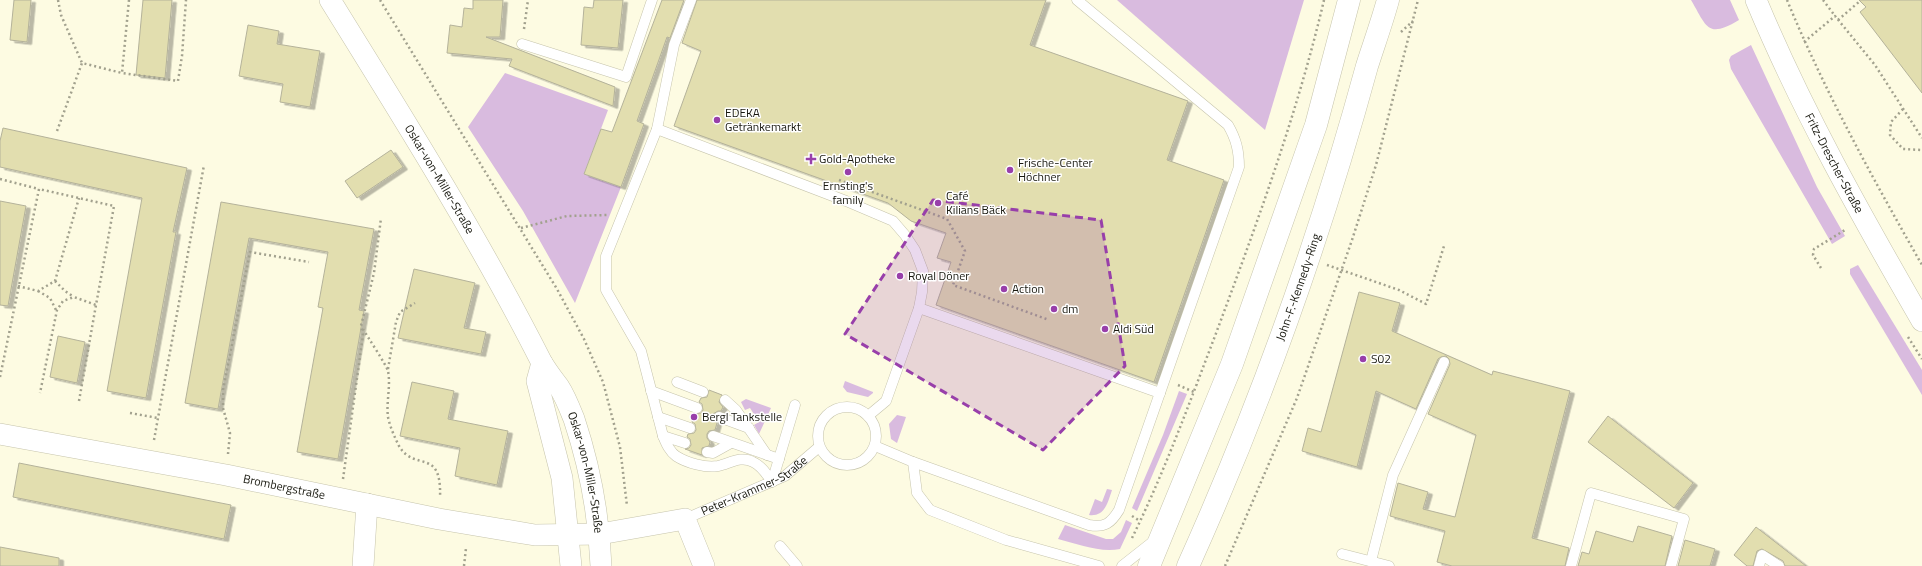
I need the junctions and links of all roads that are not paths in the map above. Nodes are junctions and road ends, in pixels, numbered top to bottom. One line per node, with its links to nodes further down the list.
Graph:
1 (330, 0): 13 (street, Oskar-von-Miller-Straße)
2 (652, 0): 8 (lane)
3 (691, 0): 9 (lane)
4 (1077, 0): 17 (lane)
5 (1349, 0): 40 (main road)
6 (1388, 0): 54 (main road, John-F.-Kennedy-Ring)
7 (1756, 0): 11 (street, Fritz-Drescher-Straße)
8 (522, 44)
9 (657, 129): 10 (lane); 15 (lane)
10 (919, 308): 17 (lane); 21 (lane)
11 (1922, 321)
12 (1444, 362): 45 (lane)
13 (542, 363): 41 (street, Oskar-von-Miller-Straße); 42 (street, Oskar-von-Miller-Straße)
14 (677, 382): 16 (lane)
15 (651, 391): 20 (lane); 22 (lane)
16 (703, 392)
17 (1160, 393): 36 (lane)
18 (725, 400): 25 (lane)
19 (794, 404): 35 (lane)
20 (697, 408)
21 (868, 416): 31 (lane); 32 (lane)
22 (658, 417): 24 (lane); 27 (lane)
23 (719, 417): 25 (lane)
24 (690, 428)
25 (749, 428): 34 (lane)
26 (0, 434): 38 (street, Brombergstraße)
27 (663, 436): 29 (lane); 37 (lane)
28 (713, 436): 30 (lane)
29 (685, 443)
30 (731, 443): 33 (lane); 34 (lane)
31 (874, 446): 32 (lane); 36 (lane)
32 (819, 447): 37 (lane, Peter-Krammer-Straße)
33 (707, 452)
34 (767, 455): 35 (lane)
35 (779, 459): 37 (lane)
36 (912, 462): 51 (lane)
37 (772, 482): 39 (lane, Peter-Krammer-Straße)
38 (367, 504): 42 (street, Brombergstraße); 46 (street)
39 (685, 519): 41 (street, Peter-Krammer-Straße); 49 (street, Peter-Krammer-Straße)
40 (1165, 531): 52 (lane); 53 (main road)
41 (600, 534): 42 (street, Peter-Krammer-Straße); 48 (street, Oskar-von-Miller-Straße)
42 (568, 535): 47 (street, Oskar-von-Miller-Straße)
43 (780, 546): 50 (lane)
44 (1342, 554): 45 (lane)
45 (1371, 561): 55 (lane)
46 (363, 566)
47 (571, 566)
48 (602, 566)
49 (704, 566)
50 (797, 566)
51 (1099, 566)
52 (1122, 566)
53 (1149, 566)
54 (1188, 566)
55 (1388, 566)
56 (1571, 566): 57 (lane)
57 (1670, 566)
58 (1759, 566): 59 (lane)
59 (1779, 566)

